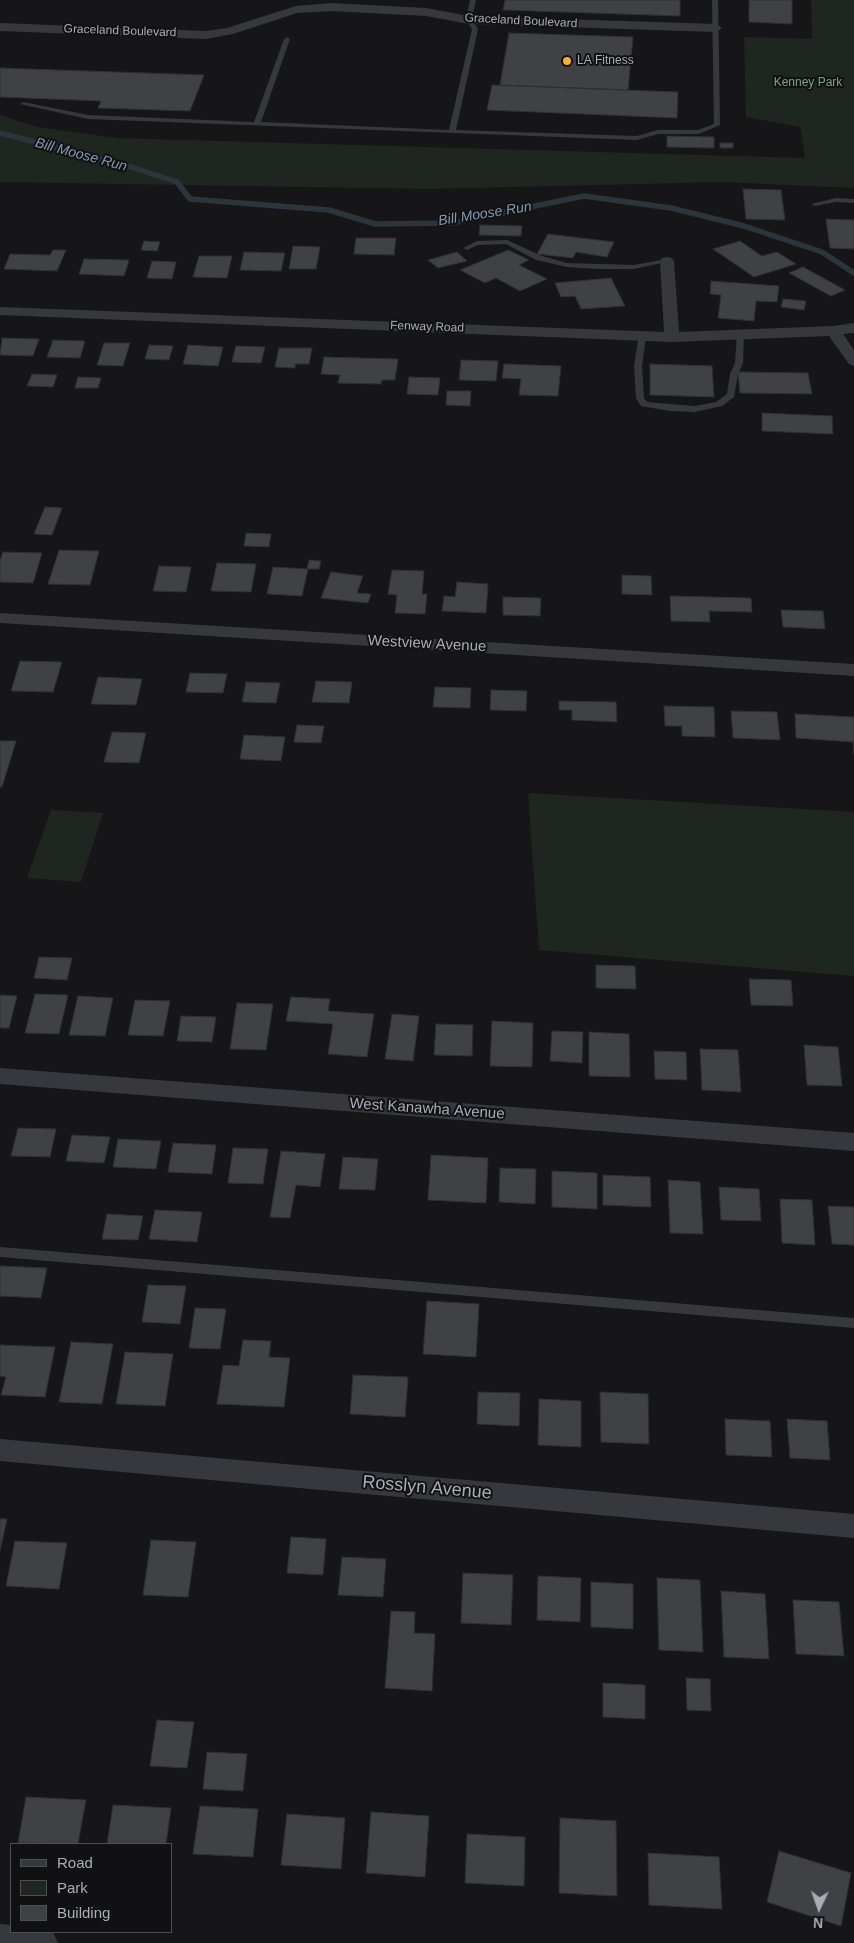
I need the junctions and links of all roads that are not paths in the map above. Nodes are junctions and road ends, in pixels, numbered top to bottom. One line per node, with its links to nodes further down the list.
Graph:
1 (473, 0): 3 (lane)
2 (715, 0): 5 (lane)
3 (469, 20): 4 (street, Graceland Boulevard); 5 (street, Graceland Boulevard); 9 (lane)
4 (0, 27)
5 (716, 28): 9 (lane)
6 (287, 39): 8 (lane)
7 (23, 104): 8 (lane)
8 (257, 124): 9 (lane)
9 (452, 132)
10 (854, 201): 11 (lane)
11 (815, 204)
12 (467, 248): 13 (lane)
13 (667, 261): 19 (street)
14 (0, 311): 18 (street, Fenway Road)
15 (854, 328): 16 (street, Fenway Road)
16 (833, 331): 17 (street, Fenway Road); 20 (street)
17 (740, 334): 18 (lane); 19 (street, Fenway Road)
18 (642, 336): 19 (street, Fenway Road)
19 (672, 337)
20 (854, 361)
21 (0, 618): 22 (street, Westview Avenue)
22 (854, 670)
23 (0, 1076): 24 (street, West Kanawha Avenue)
24 (854, 1142)
25 (0, 1252): 26 (lane)
26 (854, 1323)
27 (0, 1450): 28 (street, Rosslyn Avenue)
28 (854, 1526)
29 (0, 1939): 30 (street)
30 (43, 1943)

